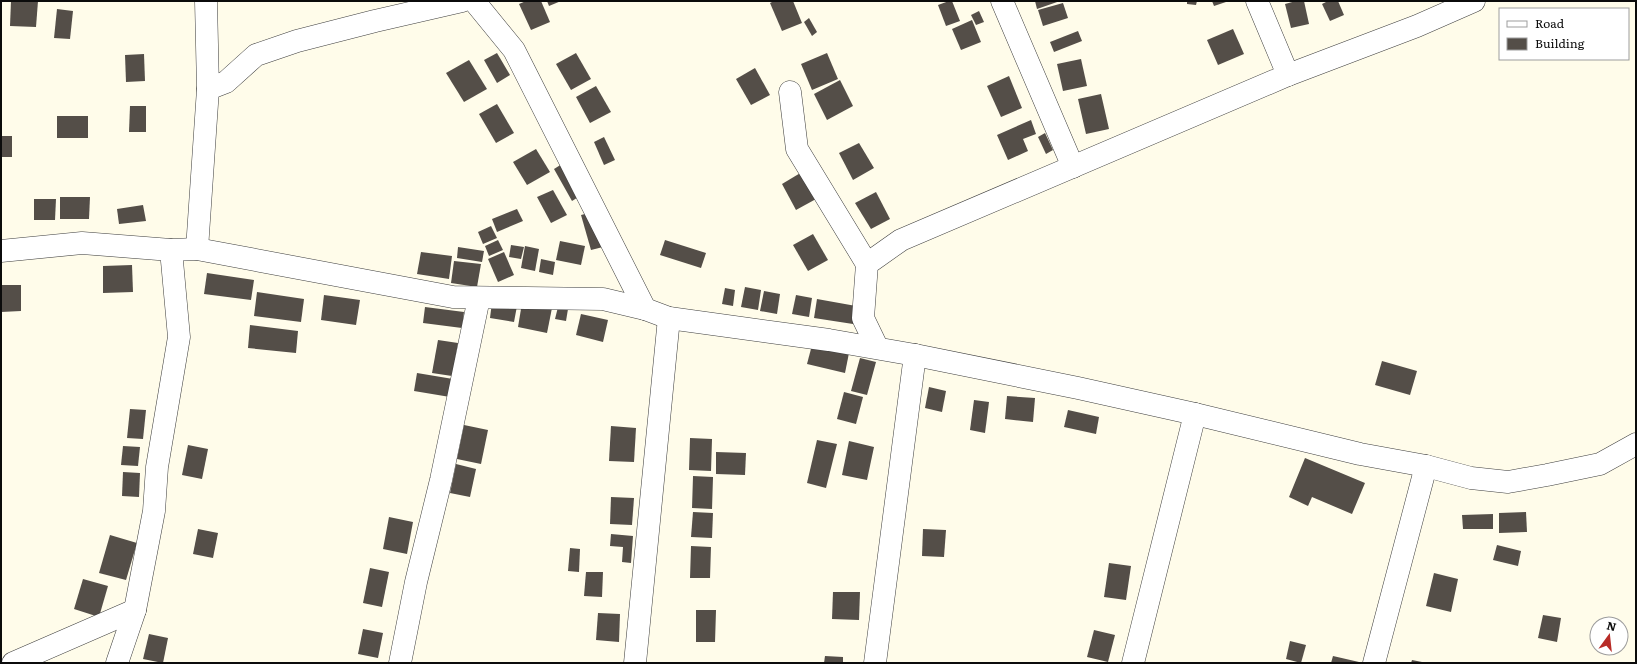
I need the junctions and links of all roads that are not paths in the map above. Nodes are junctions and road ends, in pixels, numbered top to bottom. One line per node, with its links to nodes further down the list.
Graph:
1 (206, 1): 8 (street)
2 (462, 1): 8 (street)
3 (474, 1): 16 (street)
4 (1002, 1): 10 (street)
5 (1257, 1): 7 (street)
6 (1474, 1): 7 (street)
7 (1288, 75): 10 (street)
8 (208, 89): 12 (street)
9 (790, 92): 14 (street)
10 (1072, 167): 14 (street)
11 (171, 250): 12 (street); 13 (street); 23 (street)
12 (197, 250): 15 (street)
13 (1, 251)
14 (867, 264): 18 (street)
15 (478, 298): 16 (street); 26 (street)
16 (645, 309): 17 (street)
17 (669, 318): 18 (street); 27 (street)
18 (877, 347): 19 (street)
19 (914, 355): 20 (street); 28 (street)
20 (1195, 414): 22 (street); 29 (street)
21 (1636, 444): 22 (street)
22 (1426, 466): 30 (street)
23 (135, 610): 24 (street); 25 (street)
24 (13, 663)
25 (117, 663)
26 (400, 663)
27 (635, 663)
28 (875, 663)
29 (1133, 663)
30 (1374, 663)

